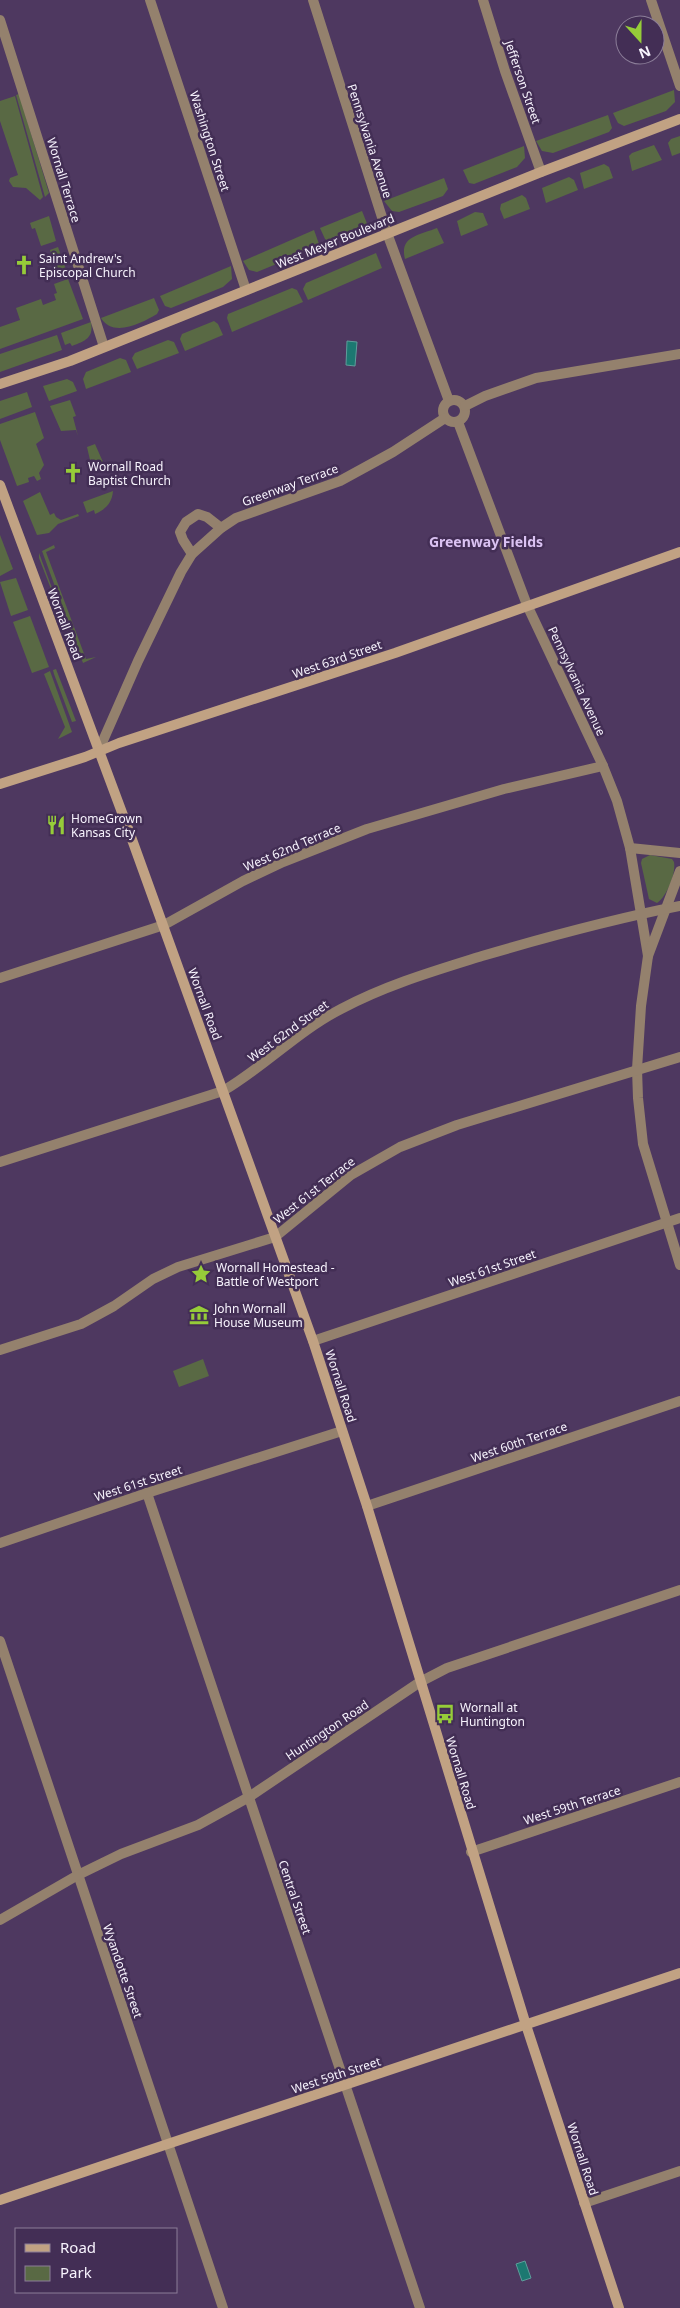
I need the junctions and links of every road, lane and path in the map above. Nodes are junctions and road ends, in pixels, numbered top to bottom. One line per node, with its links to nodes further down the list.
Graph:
1 (150, 0): 10 (street, Washington Street)
2 (312, 0): 9 (street, Pennsylvania Avenue)
3 (483, 0): 8 (street, Jefferson Street)
4 (650, 0): 6 (street)
5 (0, 20): 11 (street, Wornall Terrace)
6 (680, 86)
7 (680, 119): 8 (main road, West Meyer Boulevard)
8 (541, 172): 9 (main road, West Meyer Boulevard)
9 (387, 233): 10 (main road, West Meyer Boulevard); 14 (street, Pennsylvania Avenue)
10 (246, 290): 11 (main road, West Meyer Boulevard)
11 (104, 347): 13 (main road, West Meyer Boulevard)
12 (680, 354): 15 (street)
13 (0, 384)
14 (449, 402): 15 (street); 16 (street)
15 (465, 406): 17 (street)
16 (445, 418): 17 (street); 19 (street, Greenway Terrace)
17 (458, 422): 22 (street, Pennsylvania Avenue)
18 (0, 485): 23 (main road, Wornall Road)
19 (220, 528): 21 (street, Greenway Terrace); 21 (street)
20 (680, 552): 22 (main road, West 63rd Street)
21 (192, 554): 23 (street, Greenway Terrace)
22 (527, 605): 23 (main road, West 63rd Street); 24 (street, Pennsylvania Avenue)
23 (98, 752): 25 (main road, West 63rd Street); 32 (main road, Wornall Road)
24 (603, 766): 26 (street, Pennsylvania Avenue); 32 (street, West 62nd Terrace)
25 (0, 784)
26 (630, 848): 27 (street); 31 (street, Pennsylvania Avenue)
27 (680, 853)
28 (680, 871): 30 (street, Pennsylvania Avenue)
29 (680, 906): 30 (street, West 62nd Street)
30 (667, 908): 31 (street, West 62nd Street); 33 (street, Pennsylvania Avenue)
31 (643, 914): 33 (street, Pennsylvania Avenue); 37 (street, West 62nd Street)
32 (164, 925): 34 (street, West 62nd Terrace); 37 (main road, Wornall Road)
33 (648, 956): 36 (street, Pennsylvania Avenue)
34 (0, 978)
35 (680, 1057): 36 (street, West 61st Terrace)
36 (637, 1069): 40 (street, Pennsylvania Avenue); 41 (street, West 61st Terrace)
37 (223, 1090): 38 (street, West 62nd Street); 41 (main road, Wornall Road)
38 (0, 1162)
39 (680, 1218): 40 (street, West 61st Street)
40 (666, 1222): 42 (street, Pennsylvania Avenue); 43 (street, West 61st Street)
41 (275, 1237): 43 (main road, Wornall Road); 44 (street, West 61st Terrace)
42 (680, 1265)
43 (313, 1342): 46 (main road, Wornall Road)
44 (0, 1350)
45 (680, 1401): 48 (street, West 60th Terrace)
46 (342, 1431): 47 (street, West 61st Street); 48 (main road, Wornall Road)
47 (147, 1493): 49 (street, West 61st Street); 54 (street, Central Street)
48 (367, 1506): 52 (main road, Wornall Road)
49 (0, 1543)
50 (680, 1590): 52 (street, Huntington Road)
51 (0, 1641): 56 (street, Wyandotte Street)
52 (420, 1682): 54 (street, Huntington Road); 55 (main road, Wornall Road)
53 (680, 1782): 55 (street, West 59th Terrace)
54 (249, 1797): 56 (street, Huntington Road); 60 (street, Central Street)
55 (471, 1852): 59 (main road, Wornall Road)
56 (78, 1874): 57 (street, Huntington Road); 61 (street, Wyandotte Street)
57 (0, 1920)
58 (680, 1973): 59 (main road, West 59th Street)
59 (526, 2025): 60 (main road, West 59th Street); 64 (main road, Wornall Road)
60 (345, 2085): 61 (main road, West 59th Street); 66 (street, Central Street)
61 (168, 2144): 63 (main road, West 59th Street); 65 (street, Wyandotte Street)
62 (680, 2171): 64 (street)
63 (0, 2200)
64 (584, 2203): 67 (main road, Wornall Road)
65 (223, 2308)
66 (420, 2308)
67 (619, 2308)

